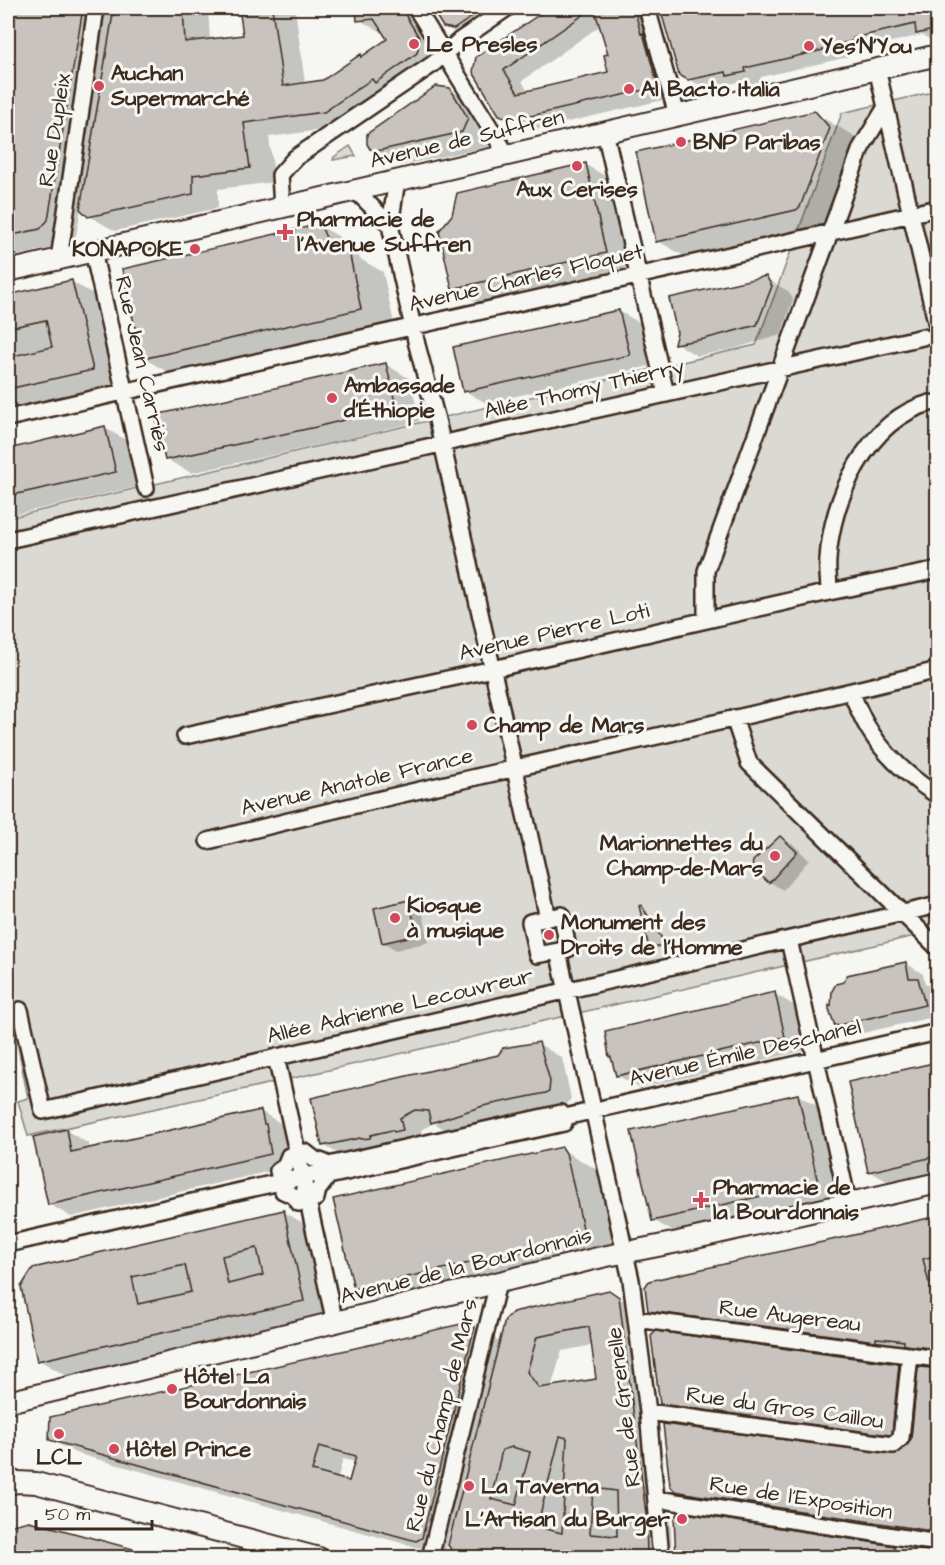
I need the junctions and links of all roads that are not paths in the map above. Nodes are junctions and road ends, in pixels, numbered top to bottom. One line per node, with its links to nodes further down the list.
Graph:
1 (96, 8): 22 (street, Rue Dupleix)
2 (416, 8): 5 (street)
3 (507, 8): 5 (street)
4 (647, 8): 9 (street)
5 (445, 54): 11 (street); 14 (street)
6 (937, 56): 7 (main road, Avenue de Suffren)
7 (877, 69): 8 (street); 9 (main road, Avenue de Suffren)
8 (886, 107): 18 (street); 20 (street)
9 (677, 115): 10 (main road, Avenue de Suffren)
10 (605, 132): 11 (main road, Avenue de Suffren); 24 (street)
11 (507, 155): 12 (main road, Avenue de Suffren)
12 (397, 180): 13 (main road, Avenue de Suffren); 15 (street)
13 (355, 190): 14 (main road, Avenue de Suffren); 17 (street)
14 (282, 207): 21 (main road, Avenue de Suffren)
15 (393, 208): 17 (street); 19 (street)
16 (938, 208): 18 (street, Avenue Charles Floquet)
17 (377, 212): 19 (street)
18 (911, 215): 20 (street, Avenue Charles Floquet); 26 (street)
19 (390, 225): 25 (street)
20 (830, 231): 24 (street, Avenue Charles Floquet); 27 (street)
21 (93, 251): 22 (main road, Avenue de Suffren); 28 (street, Rue Jean Carriès)
22 (58, 259): 23 (main road, Avenue de Suffren)
23 (8, 271)
24 (639, 276): 25 (street, Avenue Charles Floquet); 29 (street)
25 (413, 326): 28 (street, Avenue Charles Floquet); 32 (street)
26 (931, 334): 27 (street, Allée Thomy Thierry)
27 (780, 368): 29 (street, Allée Thomy Thierry); 37 (street)
28 (125, 392): 31 (street, Avenue Charles Floquet); 33 (street, Rue Jean Carriès)
29 (666, 394): 32 (street, Allée Thomy Thierry)
30 (930, 403): 36 (street)
31 (8, 418)
32 (443, 444): 34 (street, Allée Thomy Thierry); 38 (street)
33 (146, 488)
34 (8, 540)
35 (933, 571): 36 (street, Avenue Pierre Loti)
36 (830, 592): 37 (street, Avenue Pierre Loti)
37 (706, 620): 38 (street, Avenue Pierre Loti)
38 (493, 669): 42 (street, Avenue Pierre Loti); 43 (street)
39 (938, 670): 40 (street, Avenue Anatole France)
40 (851, 692): 41 (street, Avenue Anatole France); 44 (street)
41 (734, 718): 43 (street, Avenue Anatole France); 47 (street)
42 (185, 736)
43 (514, 768): 45 (street, Avenue Anatole France); 48 (street)
44 (938, 796)
45 (208, 841)
46 (938, 905): 47 (street, Allée Adrienne Lecouvreur)
47 (903, 914): 49 (street, Allée Adrienne Lecouvreur); 50 (street)
48 (548, 918): 51 (street); 51 (street)
49 (789, 940): 52 (street, Allée Adrienne Lecouvreur); 56 (street)
50 (938, 948)
51 (558, 951): 52 (street, Rue de Grenelle)
52 (567, 991): 55 (street, Allée Adrienne Lecouvreur); 57 (street, Rue de Grenelle)
53 (20, 1010): 55 (street, Allée Adrienne Lecouvreur)
54 (938, 1032): 56 (street, Avenue Émile Deschanel)
55 (276, 1057): 59 (street)
56 (816, 1061): 57 (street, Avenue Émile Deschanel); 64 (street)
57 (592, 1110): 58 (street, Avenue Émile Deschanel); 66 (street, Rue de Grenelle)
58 (562, 1117): 59 (street, Avenue Émile Deschanel); 60 (street, Avenue Émile Deschanel); 63 (street, Avenue Émile Deschanel)
59 (298, 1154): 60 (street); 61 (street)
60 (303, 1177): 61 (street, Avenue Émile Deschanel); 63 (street)
61 (281, 1182): 63 (street); 65 (street, Avenue Émile Deschanel)
62 (938, 1183): 64 (main road, Avenue de la Bourdonnais)
63 (308, 1200): 69 (street)
64 (848, 1202): 66 (main road, Avenue de la Bourdonnais)
65 (8, 1244)
66 (626, 1253): 67 (main road, Avenue de la Bourdonnais); 68 (street, Rue de Grenelle)
67 (498, 1283): 69 (main road, Avenue de la Bourdonnais); 78 (street, Rue du Champ de Mars)
68 (636, 1319): 70 (street, Rue Augereau); 73 (street, Rue de Grenelle)
69 (335, 1323): 72 (main road, Avenue de la Bourdonnais)
70 (910, 1355): 71 (street, Rue Augereau); 73 (street, Rue du Gros Caillou)
71 (938, 1359)
72 (8, 1402)
73 (648, 1412): 75 (street, Rue de Grenelle)
74 (8, 1484): 77 (main road)
75 (657, 1499): 76 (street, Rue de l'Exposition); 79 (street, Rue de Grenelle)
76 (938, 1543)
77 (308, 1556)
78 (430, 1557)
79 (661, 1557)

